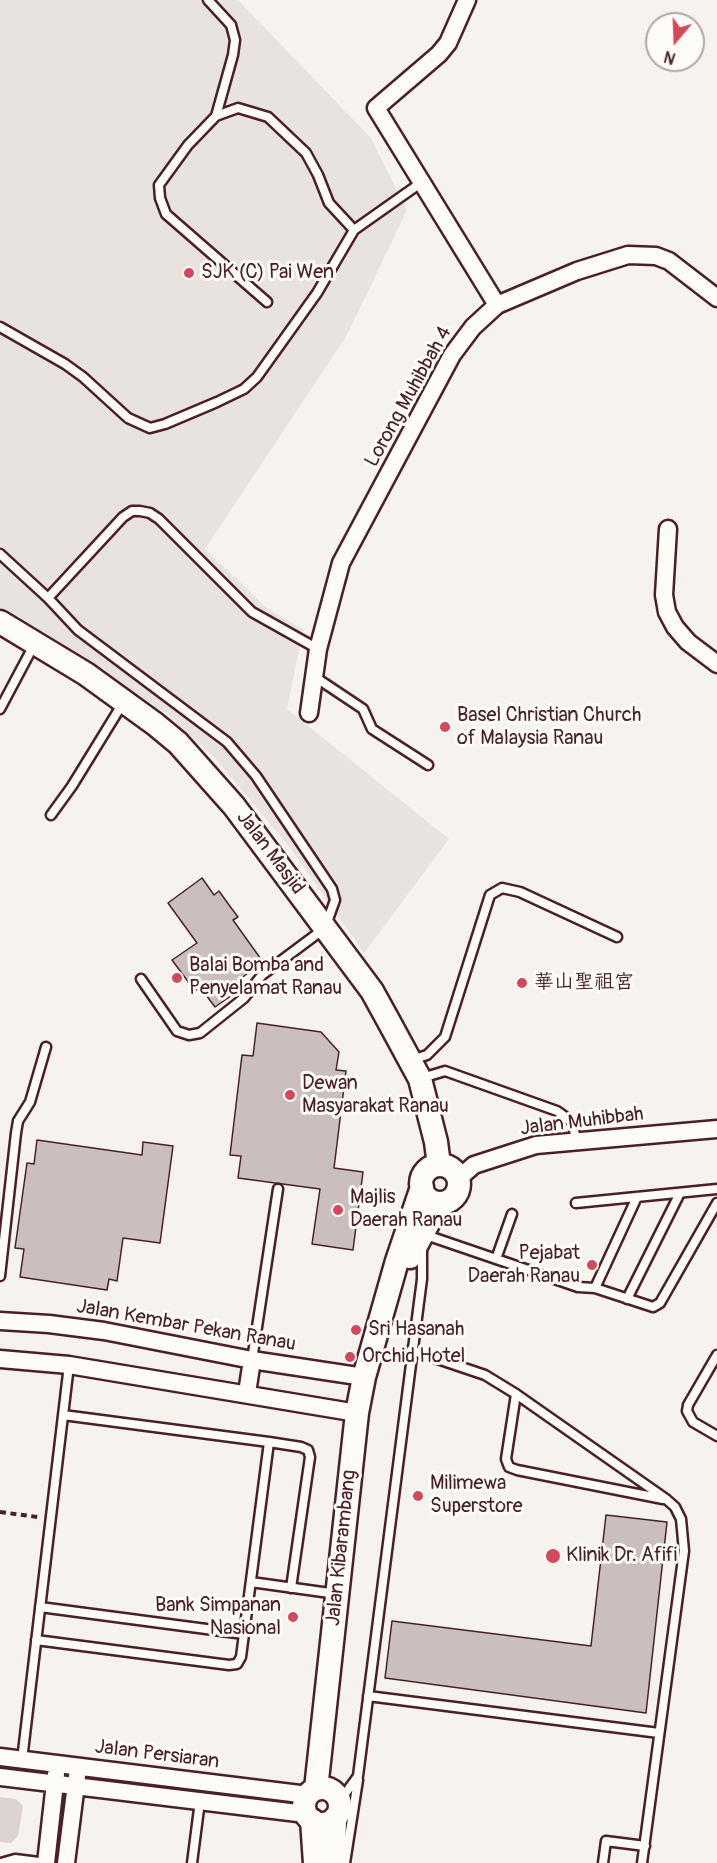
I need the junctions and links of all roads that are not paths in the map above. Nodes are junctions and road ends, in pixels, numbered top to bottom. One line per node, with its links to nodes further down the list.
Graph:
1 (208, 0): 3 (lane)
2 (467, 0): 4 (street)
3 (216, 116): 5 (lane); 7 (lane)
4 (422, 182): 5 (lane); 8 (street)
5 (354, 230): 9 (lane)
6 (717, 298): 8 (street, Lorong Muhibbah 4)
7 (267, 302)
8 (497, 305): 15 (street, Lorong Muhibbah 4)
9 (0, 327)
10 (668, 529): 16 (street)
11 (0, 554): 12 (lane)
12 (48, 598): 15 (lane); 23 (lane)
13 (0, 622): 14 (street, Jalan Masjid)
14 (35, 643): 18 (street, Jalan Masjid); 19 (lane)
15 (318, 649): 17 (street, Lorong Muhibbah 4)
16 (717, 664)
17 (315, 676): 20 (street, Lorong Muhibbah 4); 21 (lane)
18 (124, 700): 22 (lane); 23 (street, Jalan Masjid)
19 (0, 709)
20 (309, 714)
21 (428, 765)
22 (51, 815)
23 (325, 928): 25 (lane); 27 (street, Jalan Masjid)
24 (617, 937): 27 (lane)
25 (141, 980)
26 (46, 1047): 43 (lane)
27 (415, 1069): 29 (lane); 30 (street, Jalan Masjid)
28 (717, 1129): 29 (street, Jalan Muhibbah)
29 (575, 1141): 31 (street, Jalan Muhibbah)
30 (439, 1165): 31 (street); 32 (street)
31 (459, 1178): 37 (street)
32 (422, 1187): 37 (street); 46 (street, Jalan Kibarambang)
33 (278, 1189): 51 (lane)
34 (717, 1190): 35 (lane)
35 (681, 1193): 36 (lane); 45 (lane)
36 (637, 1197): 38 (lane); 44 (lane)
37 (439, 1203): 41 (street, Jalan Kibarambang)
38 (576, 1203)
39 (717, 1203): 45 (lane)
40 (512, 1214): 42 (lane)
41 (422, 1234): 42 (lane); 46 (street, Jalan Kibarambang); 48 (lane)
42 (496, 1259): 44 (lane)
43 (0, 1276)
44 (596, 1288): 45 (lane)
45 (627, 1299)
46 (384, 1310): 53 (street, Jalan Kibarambang)
47 (0, 1321): 51 (street, Jalan Kembar Pekan Ranau)
48 (411, 1350): 55 (lane); 67 (lane)
49 (717, 1355): 58 (lane)
50 (0, 1359): 52 (street)
51 (252, 1360): 53 (street, Jalan Kembar Pekan Ranau); 54 (street)
52 (69, 1365): 54 (street); 57 (lane)
53 (364, 1377): 56 (street, Jalan Kibarambang)
54 (247, 1393): 56 (street)
55 (516, 1394): 60 (lane); 60 (lane)
56 (357, 1413): 63 (street, Jalan Kibarambang)
57 (63, 1415): 59 (lane); 64 (lane)
58 (717, 1436)
59 (269, 1442): 61 (lane); 62 (lane)
60 (666, 1499): 68 (lane)
61 (251, 1582): 62 (lane); 65 (lane)
62 (291, 1588): 63 (lane)
63 (337, 1594): 78 (street, Jalan Kibarambang)
64 (40, 1607): 65 (lane); 66 (lane)
65 (244, 1634): 66 (lane)
66 (36, 1640): 70 (lane)
67 (368, 1696): 68 (lane); 73 (lane)
68 (659, 1733): 80 (lane)
69 (0, 1757): 70 (street, Jalan Persiaran)
70 (22, 1760): 71 (street, Jalan Persiaran)
71 (57, 1764): 72 (street, Jalan Persiaran); 75 (street)
72 (78, 1767): 76 (street); 78 (street, Jalan Persiaran)
73 (358, 1776): 79 (lane); 87 (lane)
74 (0, 1777): 75 (street, Jalan Persiaran)
75 (55, 1784): 76 (street, Jalan Persiaran); 82 (street)
76 (75, 1786): 77 (street, Jalan Persiaran); 83 (street)
77 (200, 1801): 78 (street, Jalan Persiaran); 84 (lane)
78 (310, 1805): 79 (street); 79 (street); 85 (street, Jalan Kibarambang)
79 (337, 1810): 86 (street)
80 (645, 1846): 88 (lane); 89 (lane)
81 (0, 1863): 82 (lane)
82 (47, 1863)
83 (66, 1863)
84 (192, 1863)
85 (315, 1863)
86 (334, 1863)
87 (345, 1863)
88 (603, 1863)
89 (642, 1863)

